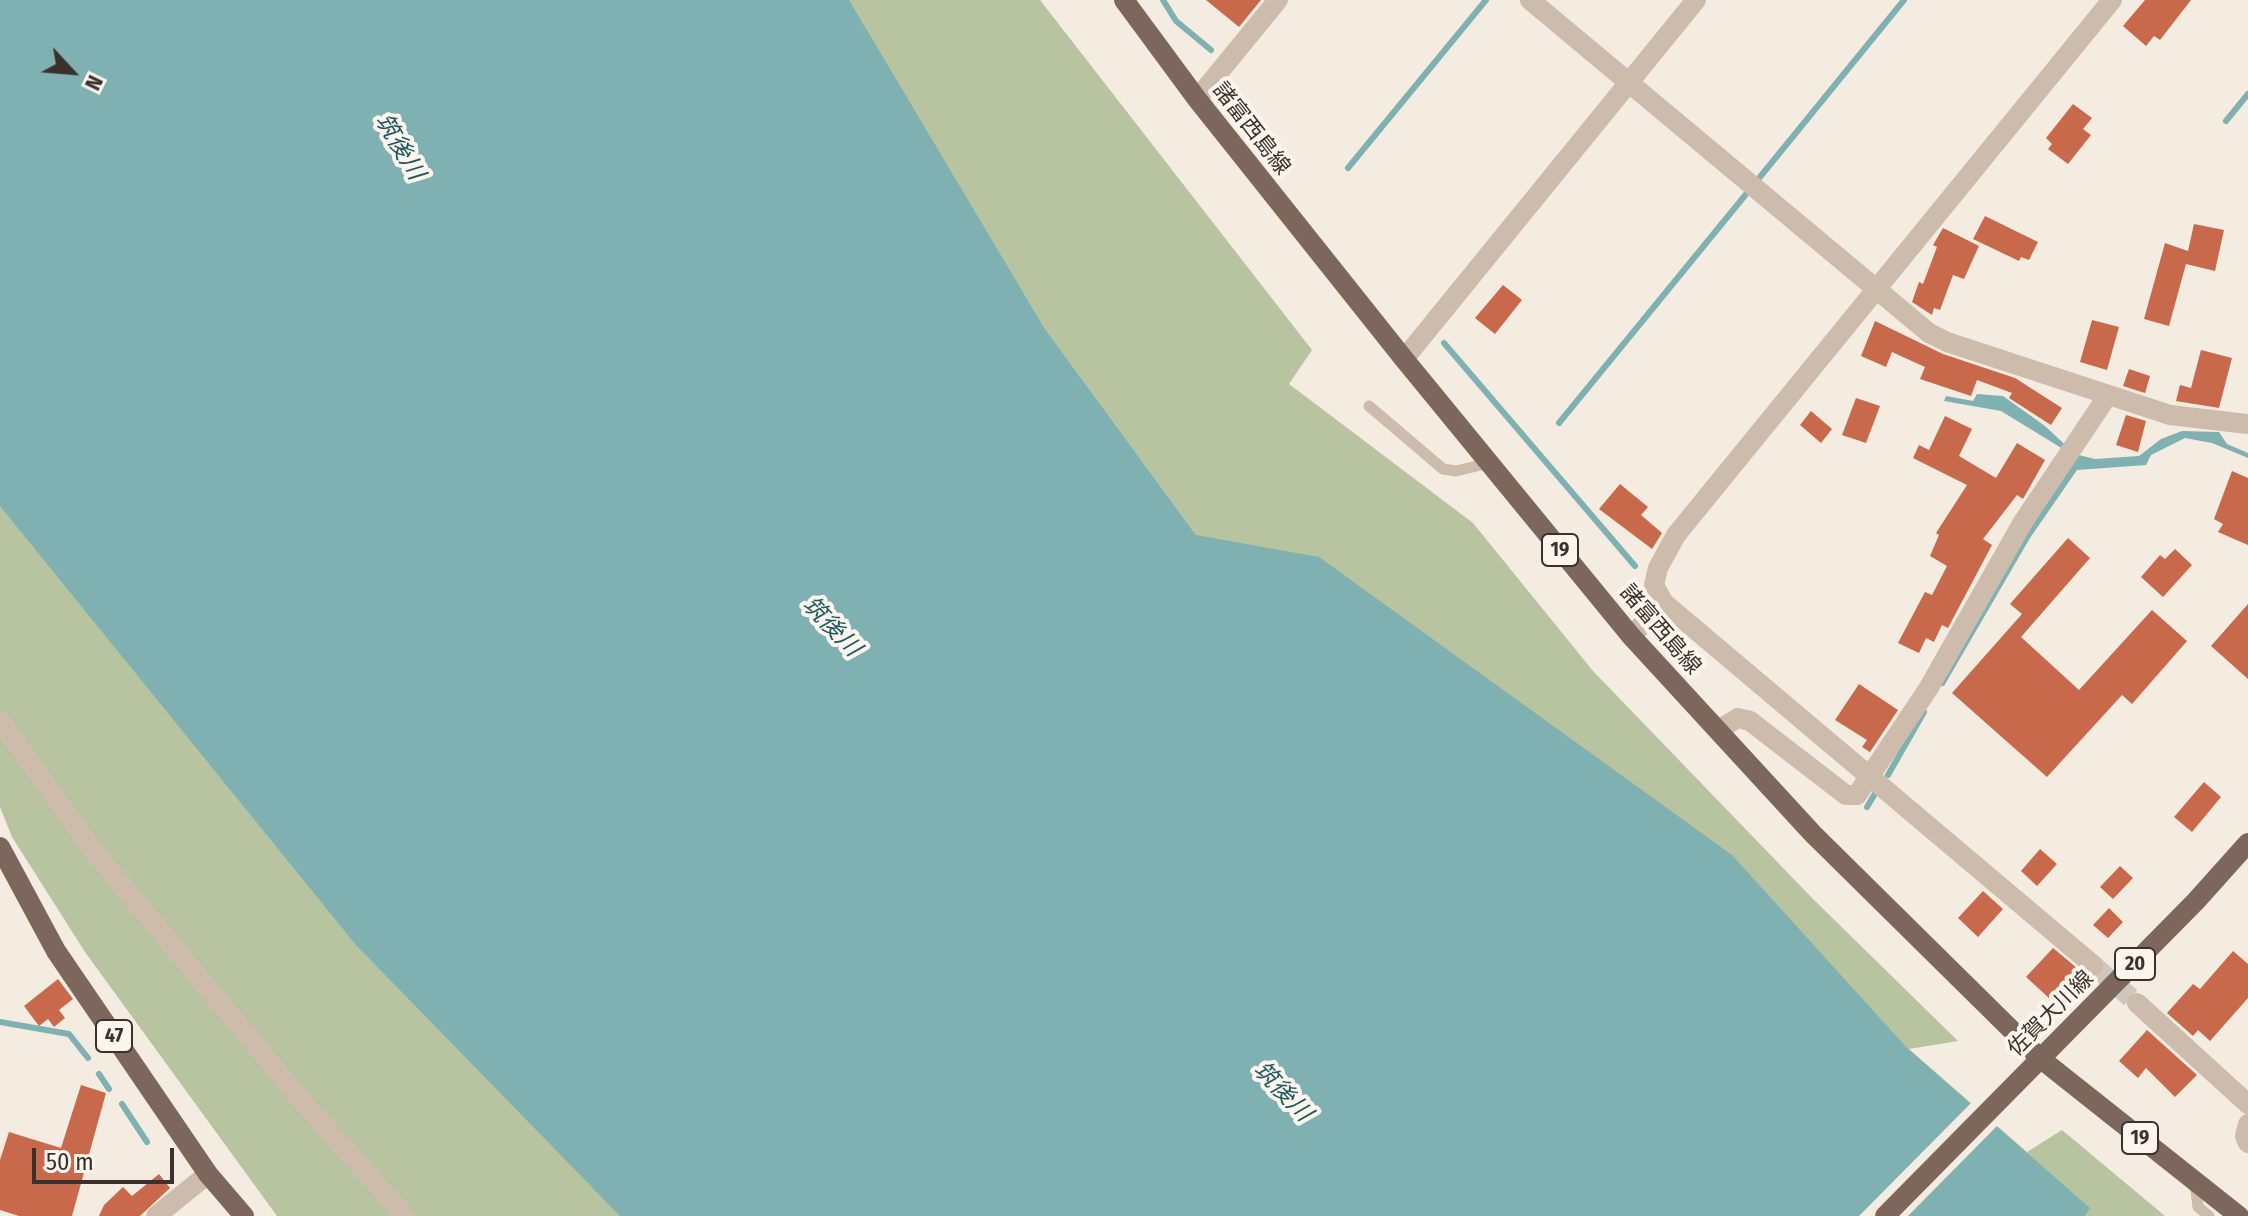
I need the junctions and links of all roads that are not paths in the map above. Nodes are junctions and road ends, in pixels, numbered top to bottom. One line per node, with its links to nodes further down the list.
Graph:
1 (1124, 0): 7 (main road, 諸富西島線 / 19)
2 (1278, 0): 7 (street)
3 (1530, 0): 6 (street)
4 (1696, 0): 6 (street)
5 (2112, 0): 8 (street)
6 (1630, 81): 8 (street); 9 (street)
7 (1197, 99): 9 (main road, 諸富西島線 / 19)
8 (1878, 288): 10 (street); 14 (street)
9 (1404, 359): 13 (main road, 諸富西島線 / 19)
10 (2108, 395): 12 (street); 18 (street)
11 (1369, 406): 13 (lane)
12 (2248, 424)
13 (1489, 463): 15 (main road, 諸富西島線 / 19)
14 (1664, 603): 15 (street); 18 (street)
15 (1631, 636): 17 (main road, 諸富西島線 / 19)
16 (0, 721): 31 (street)
17 (1718, 730): 18 (street); 23 (main road, 諸富西島線 / 19)
18 (1873, 777): 21 (street)
19 (2248, 843): 23 (main road, 佐賀大川線 / 20)
20 (0, 849): 27 (main road, 47)
21 (2093, 965)
22 (2137, 1003): 24 (street)
23 (2041, 1059): 28 (main road, 諸富西島線 / 19); 32 (main road, 佐賀大川線 / 20)
24 (2248, 1104)
25 (2248, 1124): 26 (street)
26 (2248, 1143)
27 (208, 1174): 29 (street); 30 (main road, 47)
28 (2195, 1181): 33 (lane); 34 (main road, 諸富西島線 / 19)
29 (156, 1216)
30 (244, 1216)
31 (405, 1216)
32 (1885, 1216)
33 (2209, 1216)
34 (2239, 1216)

